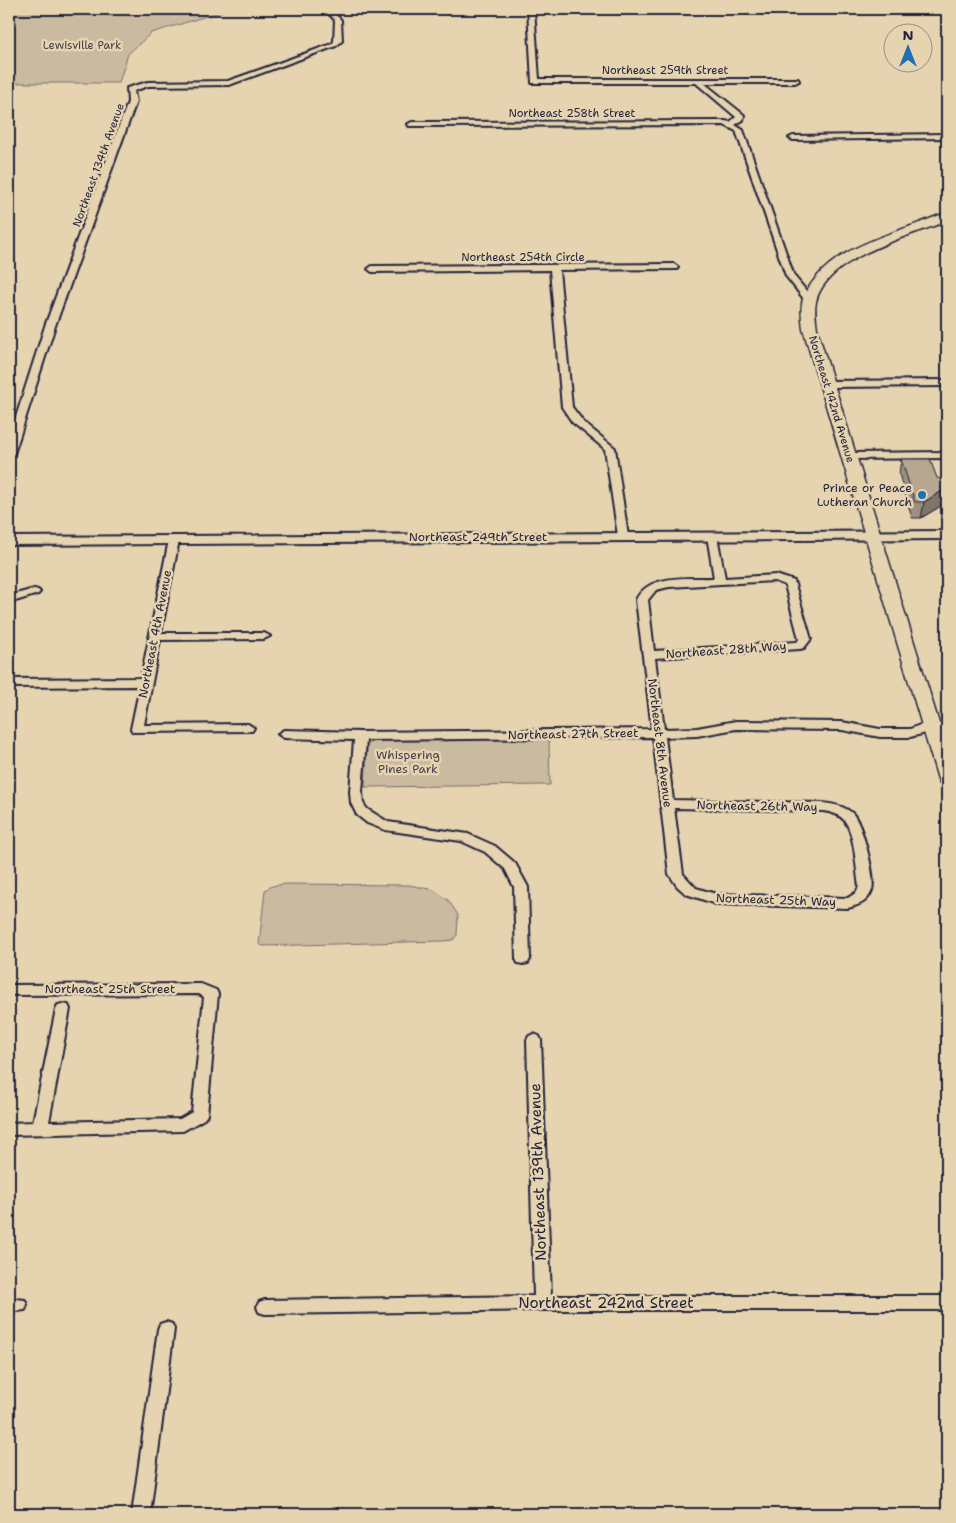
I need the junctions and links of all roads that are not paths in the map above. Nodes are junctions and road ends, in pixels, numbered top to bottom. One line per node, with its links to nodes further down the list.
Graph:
1 (531, 9): 3 (street, Northeast 259th Street)
2 (331, 13): 16 (street, Northeast 134th Avenue)
3 (698, 81): 4 (street, Northeast 259th Street); 6 (street)
4 (795, 81)
5 (412, 124): 6 (street, Northeast 258th Street)
6 (731, 125): 13 (street)
7 (947, 136): 8 (street)
8 (793, 138)
9 (947, 217): 13 (main road)
10 (674, 267): 11 (street, Northeast 254th Circle)
11 (554, 268): 12 (street, Northeast 254th Circle); 21 (street)
12 (372, 269)
13 (810, 301): 15 (main road, Northeast 142nd Avenue)
14 (947, 383): 15 (street)
15 (828, 384): 18 (main road, Northeast 142nd Avenue)
16 (9, 454)
17 (947, 455): 18 (street)
18 (851, 456): 19 (main road, Northeast 142nd Avenue)
19 (873, 535): 20 (street, Northeast 249th Street); 22 (street, Northeast 249th Street); 34 (main road, Northeast 142nd Avenue)
20 (947, 535)
21 (623, 536): 22 (street, Northeast 249th Street); 23 (street, Northeast 249th Street)
22 (712, 536): 25 (street)
23 (174, 540): 24 (street, Northeast 249th Street); 29 (street, Northeast 4th Avenue)
24 (9, 541)
25 (720, 581): 30 (street, Northeast 8th Avenue); 30 (street, Northeast 28th Way)
26 (34, 592): 27 (street)
27 (9, 600)
28 (264, 636): 29 (street)
29 (154, 637): 31 (street, Northeast 4th Avenue)
30 (649, 655): 35 (street, Northeast 8th Avenue)
31 (146, 682): 32 (street); 33 (street, Northeast 4th Avenue)
32 (9, 683)
33 (248, 728)
34 (940, 728): 35 (street, Northeast 27th Street); 38 (main road, Northeast 142nd Avenue)
35 (659, 733): 37 (street, Northeast 27th Street); 39 (street, Northeast 8th Avenue)
36 (284, 734): 37 (street, Northeast 27th Street)
37 (360, 736): 42 (street)
38 (947, 779)
39 (668, 804): 40 (street, Northeast 8th Avenue); 41 (street, Northeast 26th Way)
40 (691, 891): 41 (street, Northeast 25th Way)
41 (862, 897)
42 (523, 959)
43 (9, 990): 46 (street, Northeast 25th Street)
44 (63, 1009): 46 (street)
45 (534, 1040): 48 (street, Northeast 139th Avenue)
46 (40, 1128): 47 (street)
47 (9, 1129)
48 (543, 1303): 49 (street, Northeast 242nd Street); 50 (street, Northeast 242nd Street)
49 (947, 1303)
50 (265, 1307)
51 (166, 1329): 52 (street)
52 (141, 1514)

